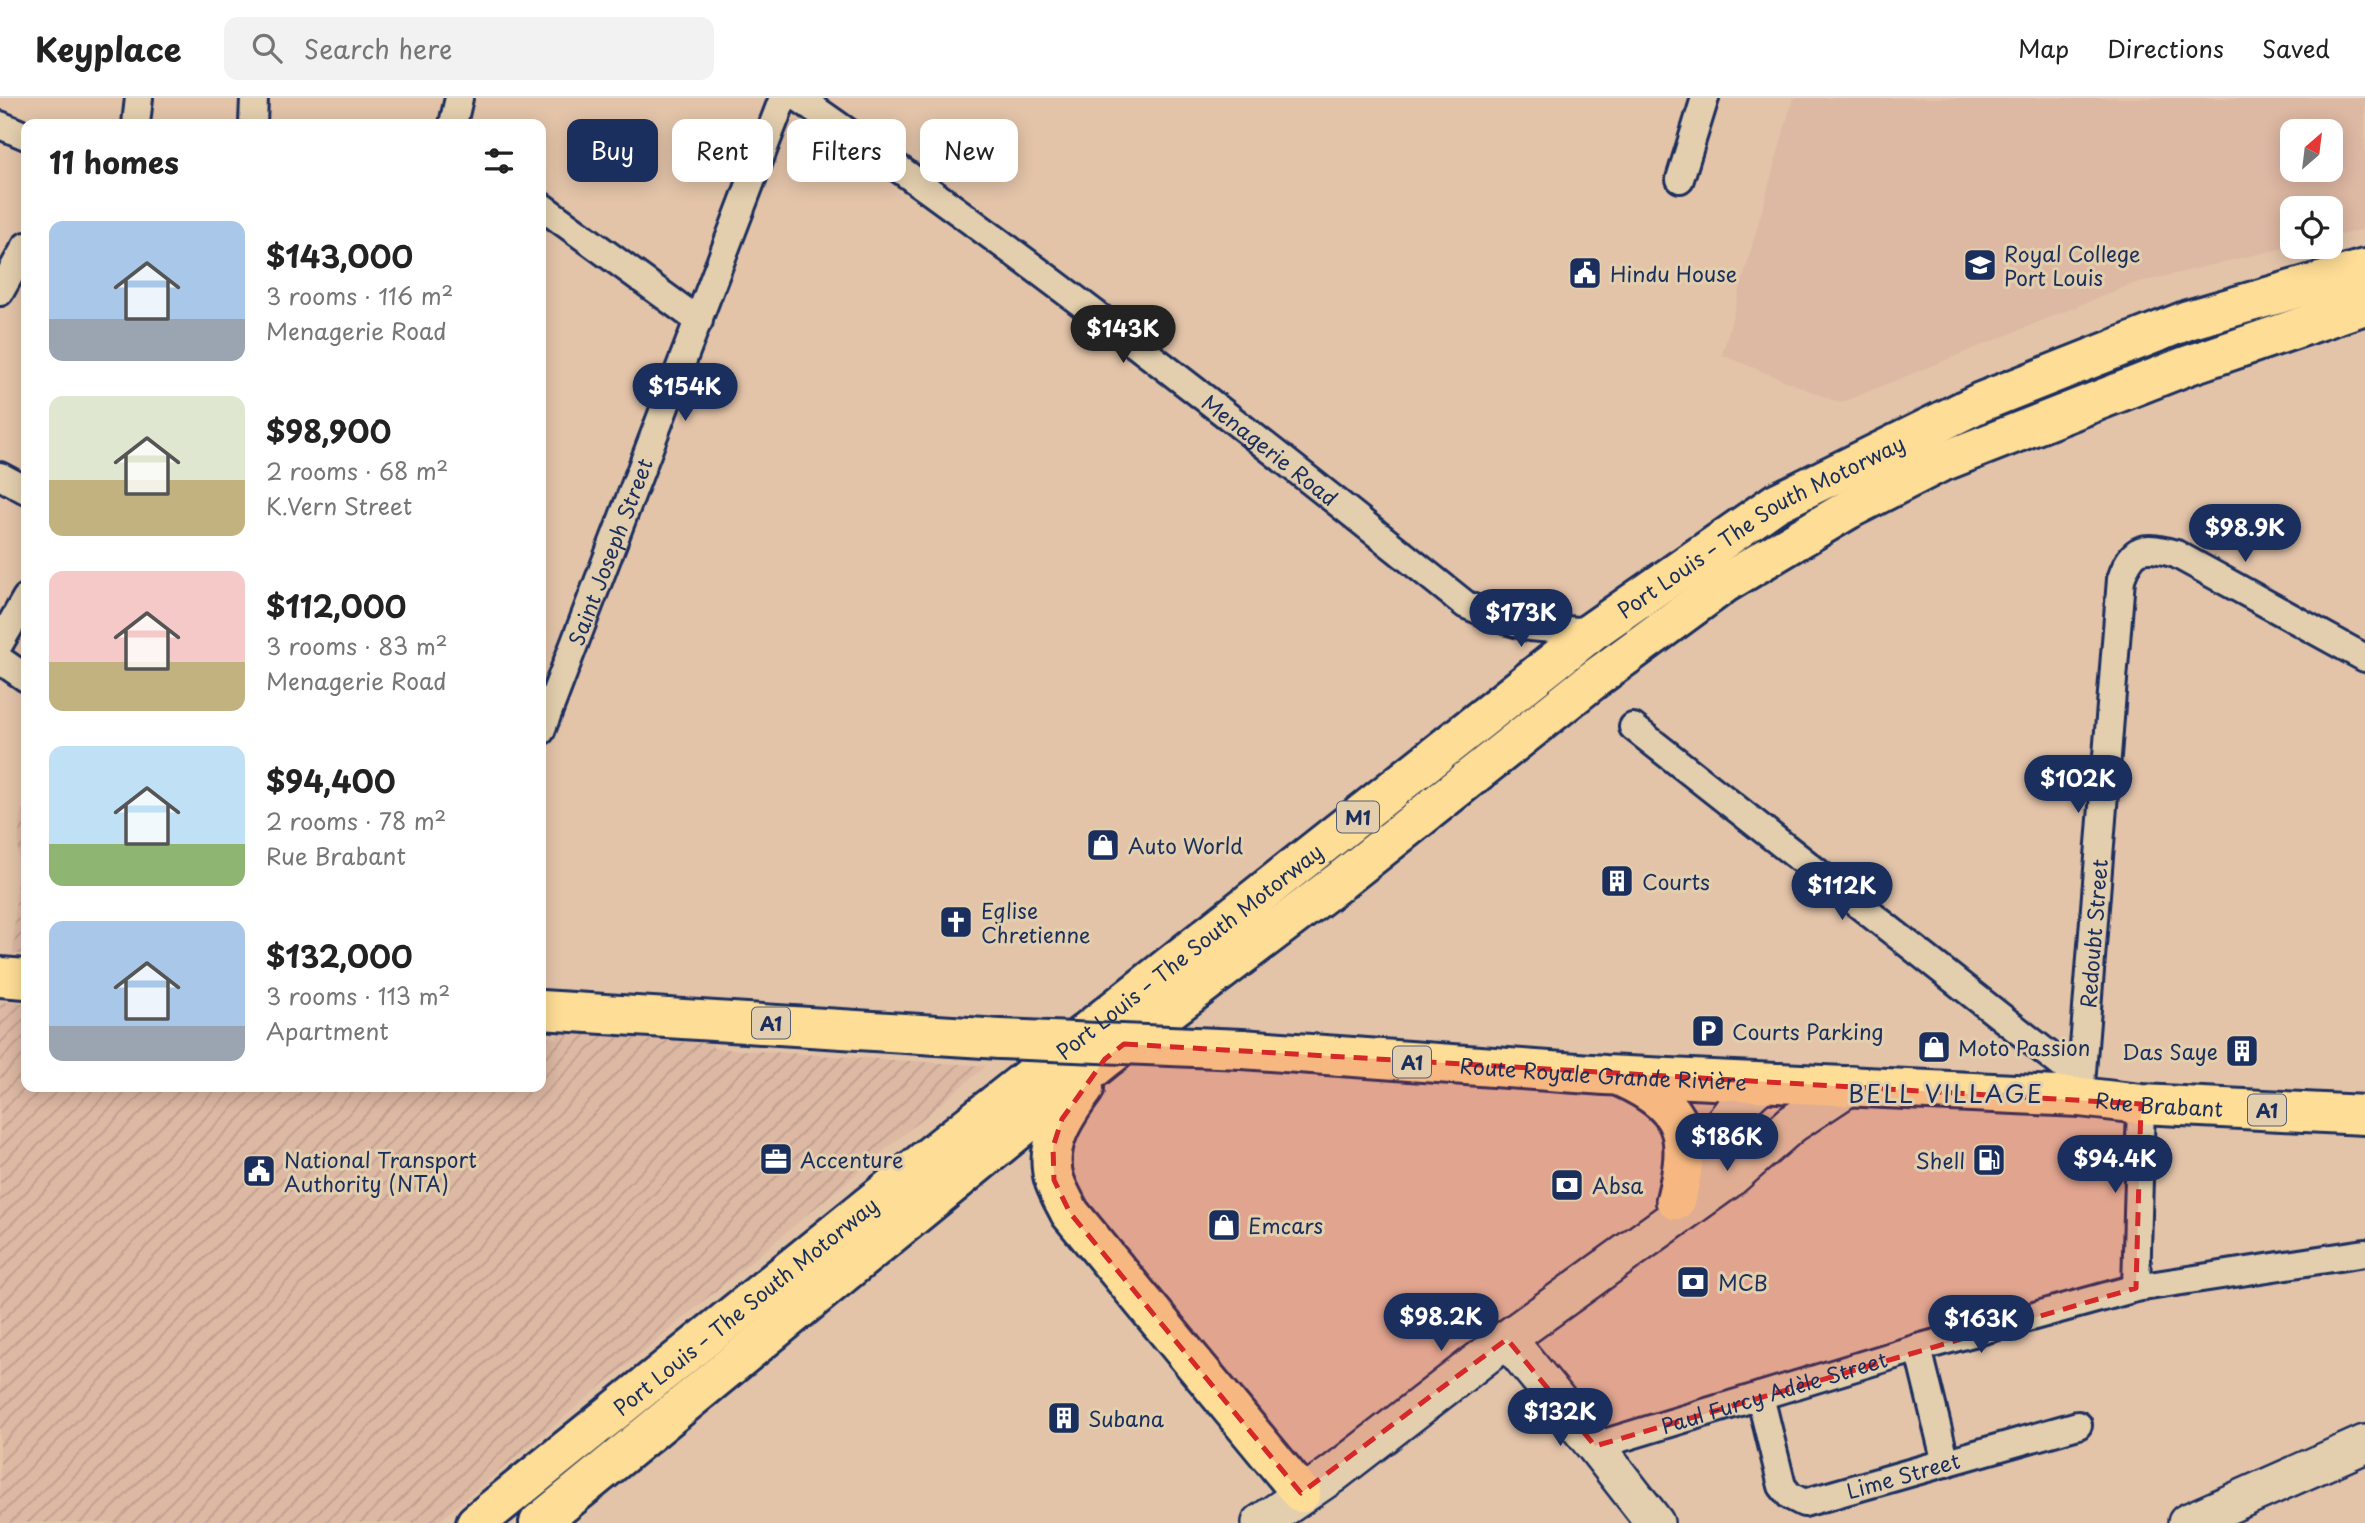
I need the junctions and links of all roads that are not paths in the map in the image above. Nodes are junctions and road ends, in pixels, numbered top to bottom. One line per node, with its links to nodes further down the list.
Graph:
1 (139, 98): 6 (street)
2 (254, 98): 7 (street)
3 (783, 98): 16 (street, Saint Joseph Street)
4 (799, 98): 20 (street, Menagerie Road)
5 (1705, 98): 10 (street)
6 (137, 119)
7 (253, 119)
8 (0, 125): 9 (street)
9 (21, 134)
10 (1680, 179)
11 (546, 210): 16 (street)
12 (21, 254): 14 (street)
13 (2365, 269): 20 (main road, Port Louis – The South Motorway / M1)
14 (1, 286)
15 (2365, 305): 30 (main road, Port Louis – The South Motorway / M1)
16 (699, 321): 25 (street, Saint Joseph Street)
17 (0, 476): 18 (street)
18 (21, 487)
19 (21, 607): 21 (street)
20 (1591, 632): 49 (main road, Port Louis – The South Motorway / M1)
21 (0, 643)
22 (2365, 658): 34 (street, Redoubt Street)
23 (0, 660): 24 (street)
24 (21, 675)
25 (546, 716)
26 (1633, 727): 34 (street)
27 (0, 977): 28 (main road)
28 (21, 979)
29 (546, 1010): 31 (main road, Route Royale Grande Rivière / A1, bridge)
30 (1105, 1059): 48 (main road); 50 (main road, Port Louis – The South Motorway / M1)
31 (1619, 1076): 32 (main road, Route Royale Grande Rivière / A1); 37 (main road)
32 (1762, 1083): 33 (main road, Route Royale Grande Rivière / A1); 37 (main road)
33 (1851, 1085): 34 (main road, Route Royale Grande Rivière / A1); 38 (main road)
34 (2081, 1088): 35 (main road, Rue Brabant / A1)
35 (2141, 1104): 36 (main road, Rue Brabant / A1); 40 (street)
36 (2365, 1115)
37 (1676, 1200): 38 (main road)
38 (1657, 1232): 41 (main road)
39 (2365, 1253): 40 (street, Paul Furcy Adèle Street)
40 (2136, 1288): 42 (street, Paul Furcy Adèle Street)
41 (1507, 1339): 46 (main road); 48 (main road)
42 (1918, 1348): 43 (street, Paul Furcy Adèle Street); 47 (street)
43 (1760, 1396): 46 (street, Paul Furcy Adèle Street); 47 (street, Lime Street)
44 (2078, 1425): 47 (street, Lime Street)
45 (2365, 1444): 53 (main road)
46 (1595, 1446): 52 (main road)
47 (1946, 1463)
48 (1301, 1493): 51 (main road)
49 (475, 1523)
50 (539, 1523)
51 (1261, 1523)
52 (1655, 1523)
53 (2187, 1523)

